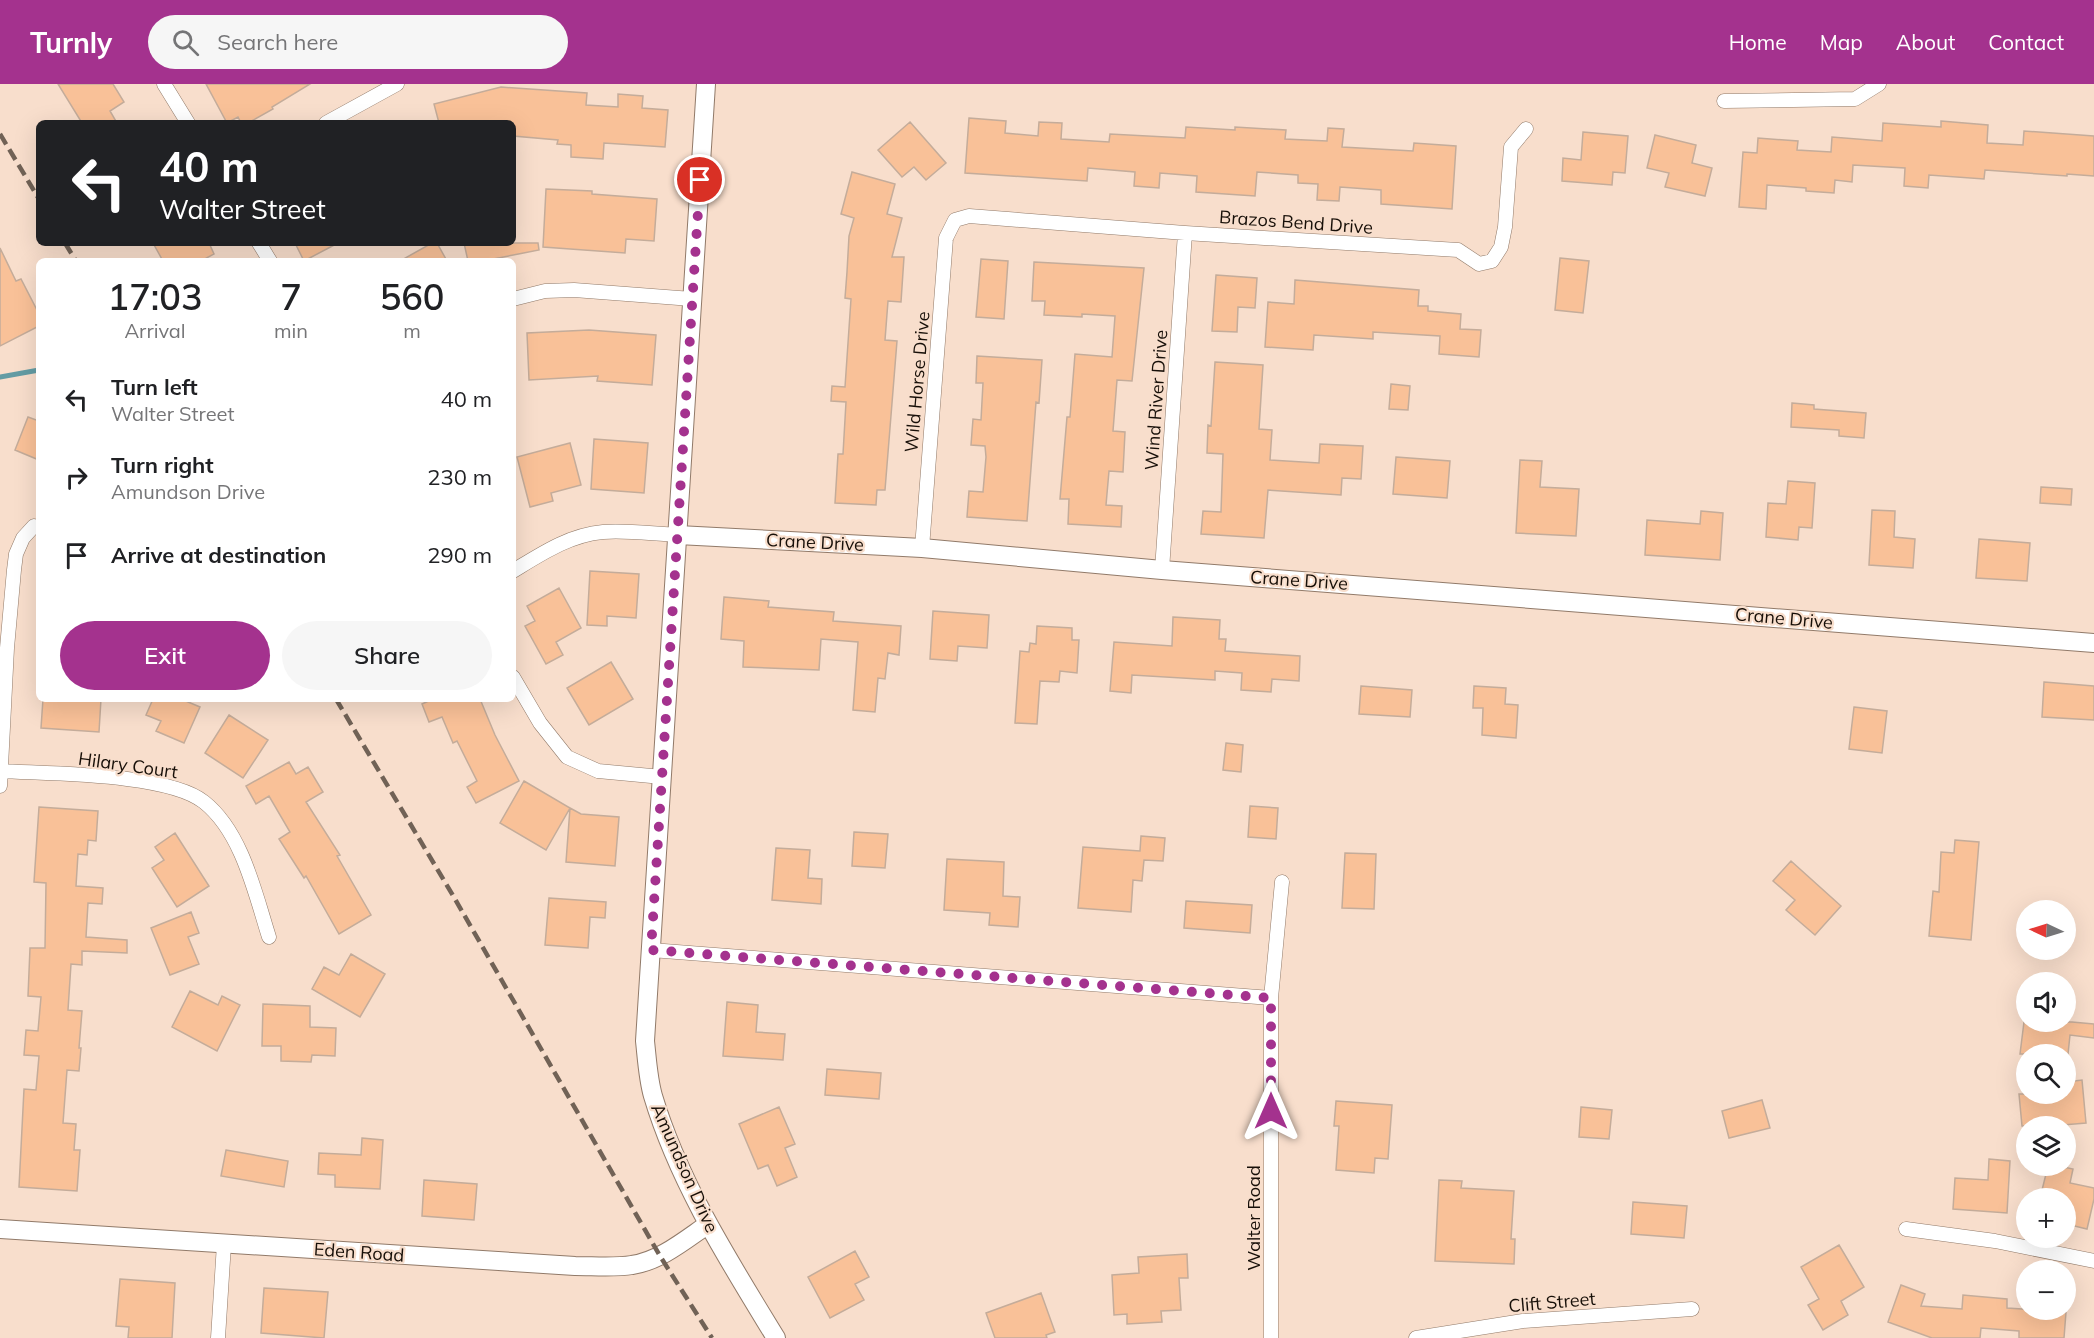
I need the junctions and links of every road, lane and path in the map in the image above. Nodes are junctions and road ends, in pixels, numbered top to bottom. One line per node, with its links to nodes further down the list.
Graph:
1 (164, 84): 6 (street)
2 (397, 84): 7 (street)
3 (706, 84): 12 (street, Amundson Drive)
4 (1879, 84): 5 (street)
5 (1724, 101)
6 (186, 120)
7 (331, 120)
8 (1526, 129): 10 (street, Brazos Bend Drive)
9 (955, 220): 10 (street, Brazos Bend Drive); 15 (street, Wild Horse Drive)
10 (1185, 233): 17 (street, Wind River Drive)
11 (516, 298): 12 (street)
12 (692, 299): 14 (street, Amundson Drive)
13 (34, 526): 20 (street)
14 (678, 535): 15 (street, Crane Drive); 16 (street, Crane Drive); 21 (street, Amundson Drive)
15 (922, 548): 17 (street, Crane Drive)
16 (516, 569)
17 (1162, 570): 18 (street, Crane Drive)
18 (2094, 643)
19 (516, 682): 21 (street)
20 (1, 771): 22 (street); 24 (street, Hilary Court)
21 (662, 777): 25 (street, Amundson Drive)
22 (0, 786)
23 (1282, 882): 26 (street, Walter Road)
24 (269, 937)
25 (651, 950): 26 (street); 27 (street, Amundson Drive)
26 (1271, 998): 35 (street, Walter Road)
27 (707, 1225): 30 (street, Eden Road); 34 (street, Amundson Drive)
28 (0, 1229): 30 (street, Eden Road)
29 (1906, 1229): 31 (street)
30 (224, 1244): 33 (street)
31 (2094, 1262)
32 (1692, 1310): 36 (street, Clift Street)
33 (218, 1338)
34 (776, 1338)
35 (1271, 1338)
36 (1416, 1338)

